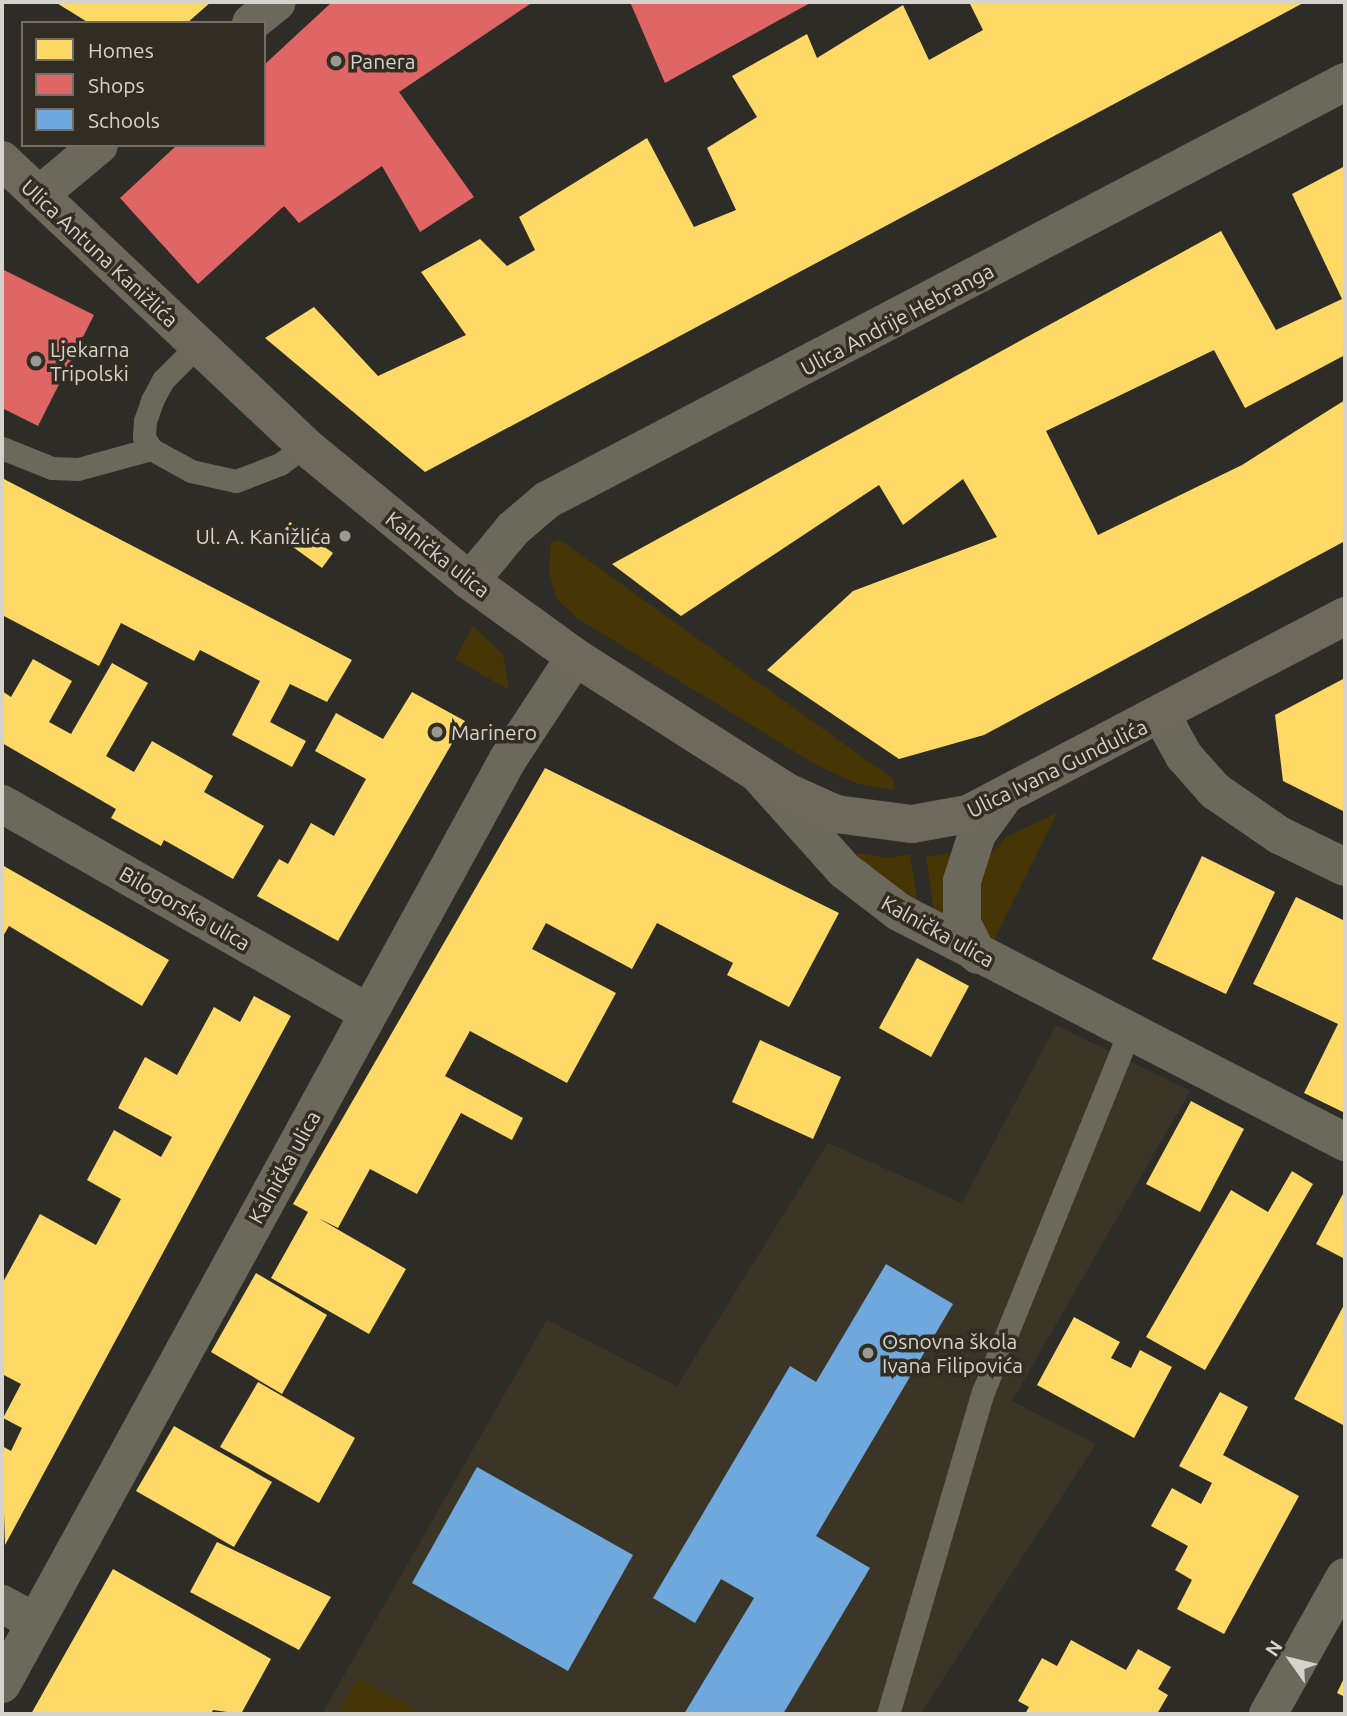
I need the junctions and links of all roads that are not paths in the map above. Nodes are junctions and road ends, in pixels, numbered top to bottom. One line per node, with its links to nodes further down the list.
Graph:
1 (277, 2): 2 (street)
2 (253, 21)
3 (1345, 82): 10 (street, Ulica Andrije Hebranga)
4 (94, 147): 5 (street)
5 (15, 179): 6 (main road, Ulica Antuna Kanižlića)
6 (198, 345): 7 (main road, Kalnička ulica); 9 (lane)
7 (304, 446): 9 (lane); 10 (main road, Kalnička ulica)
8 (2, 448): 9 (lane)
9 (151, 449)
10 (470, 581): 12 (main road, Kalnička ulica)
11 (1345, 616): 13 (main road, Ulica Ivana Gundulića)
12 (575, 657): 14 (main road, Kalnička ulica); 19 (street, Kalnička ulica)
13 (1161, 716): 15 (main road, Ulica Ivana Gundulića); 17 (street)
14 (755, 771): 15 (main road, Ulica Ivana Gundulića); 18 (street, Kalnička ulica)
15 (1003, 798): 18 (street)
16 (2, 804): 19 (street, Bilogorska ulica)
17 (1345, 867)
18 (978, 955): 20 (street, Kalnička ulica)
19 (368, 1013): 24 (street, Kalnička ulica)
20 (1129, 1032): 21 (street, Kalnička ulica); 26 (lane)
21 (1345, 1142)
22 (1345, 1577): 27 (street)
23 (2, 1604): 24 (street)
24 (35, 1622): 25 (street, Kalnička ulica)
25 (2, 1684)
26 (888, 1714)
27 (1268, 1714)

